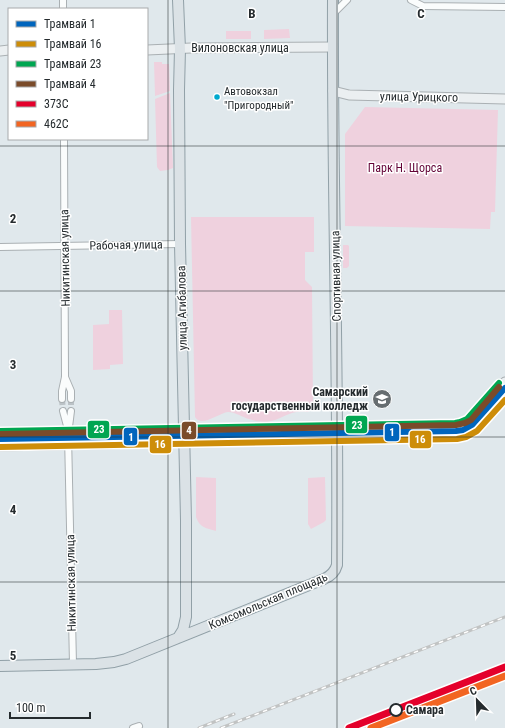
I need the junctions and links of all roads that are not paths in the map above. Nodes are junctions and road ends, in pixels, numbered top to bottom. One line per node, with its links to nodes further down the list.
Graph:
1 (178, 0): 8 (main road, улица Агибалова)
2 (333, 0): 6 (main road, Спортивная улица)
3 (347, 0): 6 (street)
4 (411, 0): 5 (street)
5 (505, 7)
6 (333, 14): 7 (main road, Спортивная улица)
7 (333, 48): 8 (main road, Вилоновская улица); 10 (main road, Спортивная улица)
8 (180, 49): 9 (main road, Вилоновская улица); 13 (main road, улица Агибалова)
9 (148, 50)
10 (333, 91): 11 (main road, улица Урицкого); 23 (main road, Спортивная улица)
11 (505, 99)
12 (64, 140): 14 (street, Никитинская улица)
13 (180, 244): 14 (street, Рабочая улица); 26 (main road, улица Агибалова)
14 (65, 246): 15 (street, Рабочая улица); 16 (street, Никитинская улица)
15 (0, 247)
16 (65, 377): 19 (street, Никитинская улица); 20 (street, Никитинская улица)
17 (505, 382): 23 (main road)
18 (505, 395): 23 (main road)
19 (62, 399)
20 (71, 399)
21 (63, 411): 25 (street, Никитинская улица)
22 (71, 411): 25 (street, Никитинская улица)
23 (337, 434): 26 (main road); 28 (main road, Спортивная улица)
24 (0, 436): 25 (main road)
25 (68, 436): 26 (main road); 27 (main road); 32 (street, Никитинская улица)
26 (184, 438): 29 (main road, улица Агибалова)
27 (0, 446)
28 (337, 551): 30 (main road, Комсомольская площадь)
29 (186, 617): 30 (main road); 31 (main road, улица Агибалова)
30 (203, 628): 31 (main road, Комсомольская площадь)
31 (178, 638): 32 (main road, Комсомольская площадь)
32 (73, 664): 33 (main road, Комсомольская площадь)
33 (0, 666)

